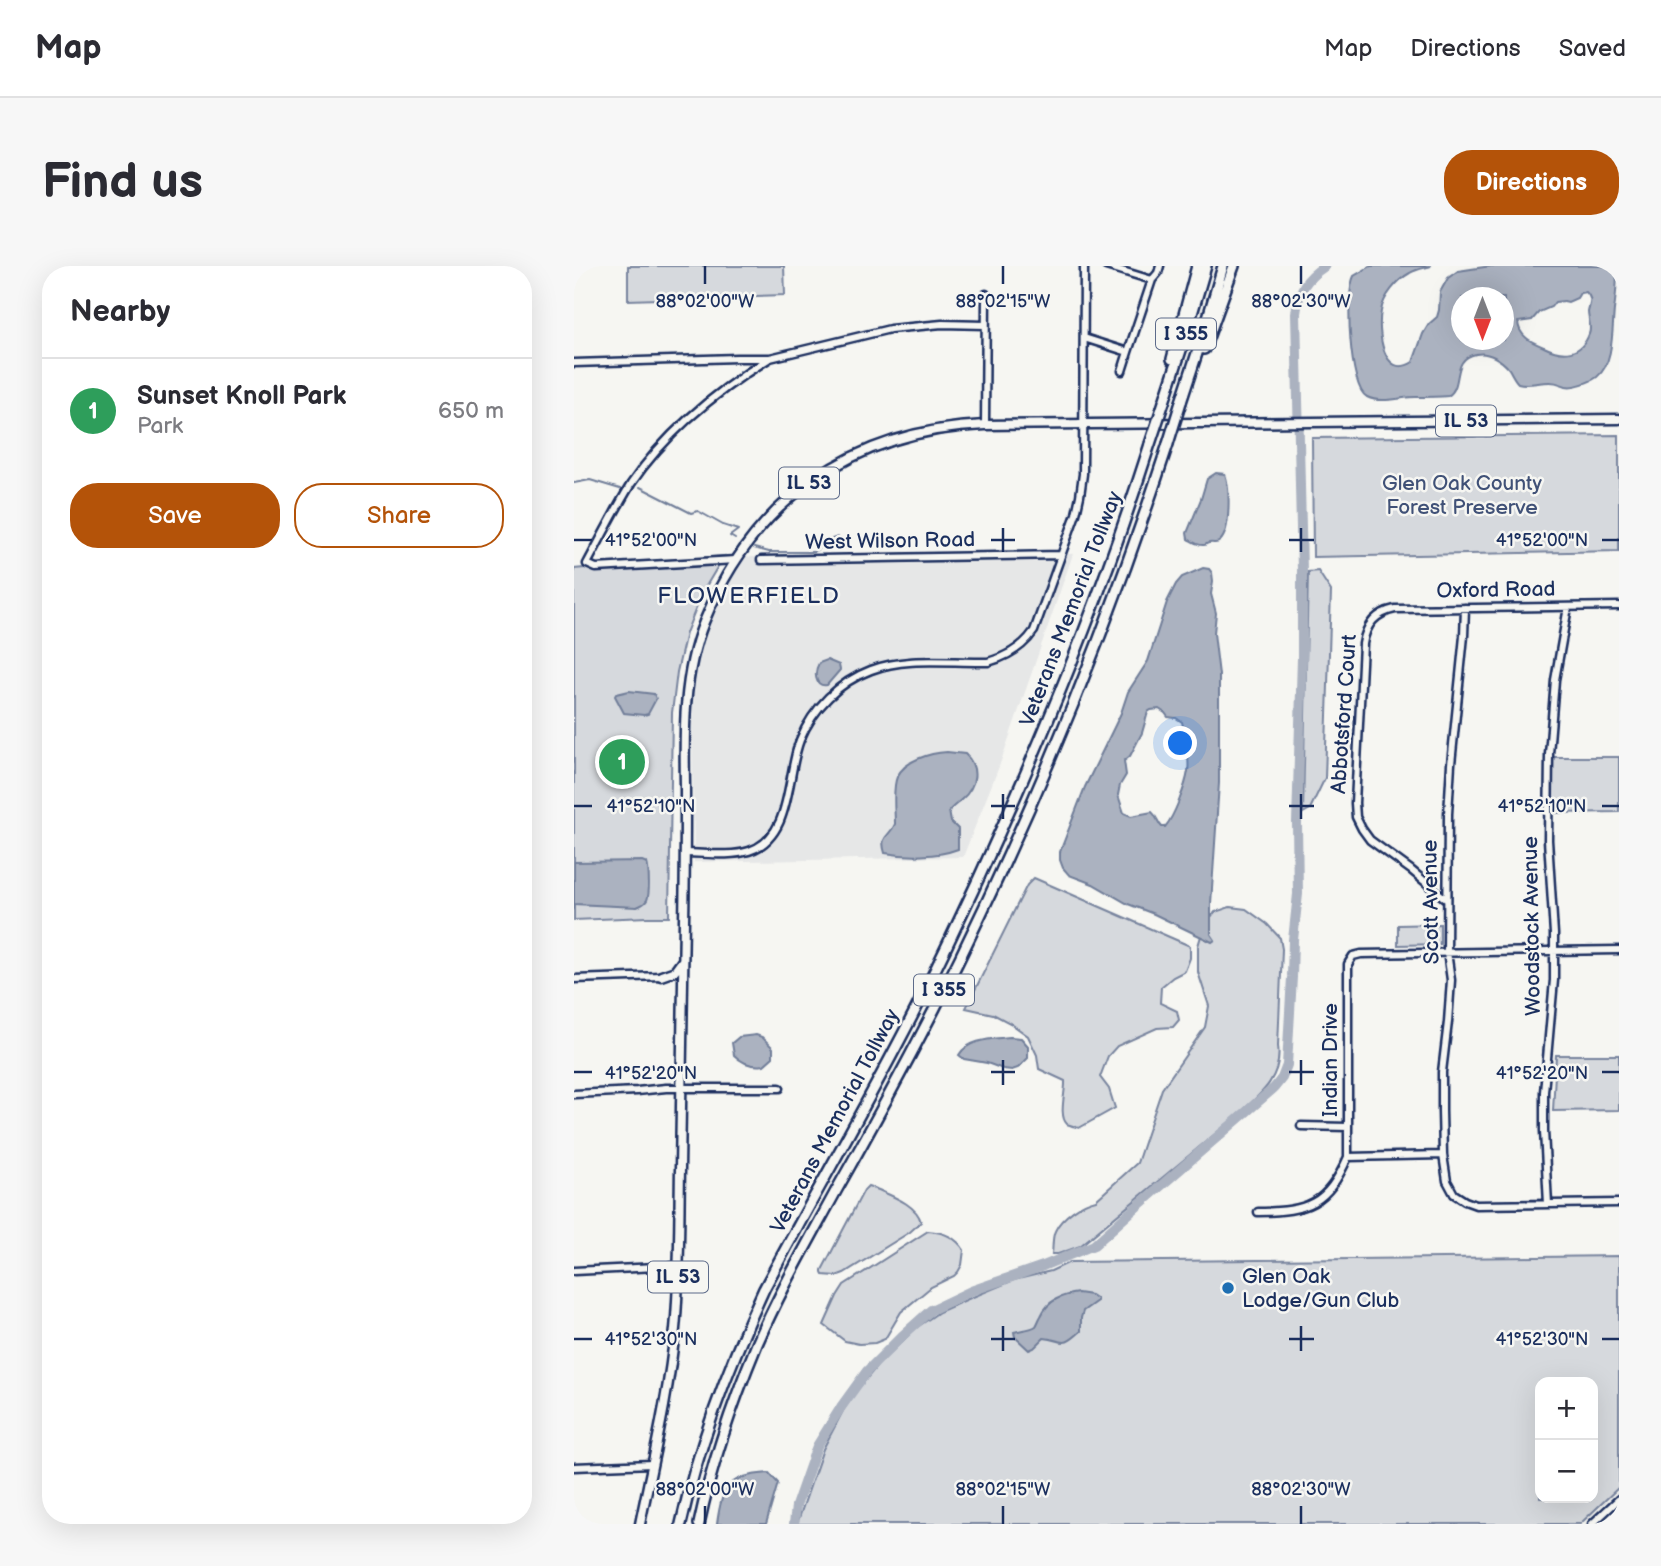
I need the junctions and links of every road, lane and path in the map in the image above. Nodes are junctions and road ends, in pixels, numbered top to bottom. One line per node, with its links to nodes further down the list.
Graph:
1 (1084, 266): 11 (street)
2 (1107, 266): 8 (street)
3 (1160, 266): 8 (street)
4 (1197, 266): 17 (highway)
5 (1206, 266): 17 (highway, Veterans Memorial Tollway / I 355)
6 (1223, 266): 16 (highway, Veterans Memorial Tollway / I 355)
7 (1234, 266): 16 (highway)
8 (1152, 280): 12 (street)
9 (986, 294): 10 (street)
10 (985, 325): 13 (street); 19 (street)
11 (1084, 338): 12 (street); 20 (street)
12 (1128, 352): 15 (street)
13 (770, 358): 14 (street); 22 (street)
14 (574, 363)
15 (1122, 371)
16 (1188, 379): 54 (highway, Veterans Memorial Tollway / I 355, bridge)
17 (1165, 399): 53 (highway, Veterans Memorial Tollway / I 355, bridge)
18 (1619, 419): 20 (main road, IL 53)
19 (985, 425): 20 (main road, IL 53); 22 (main road, IL 53)
20 (1083, 425): 21 (street)
21 (1061, 555): 23 (street, West Wilson Road); 28 (street)
22 (736, 560): 28 (main road, IL 53)
23 (761, 561)
24 (1619, 606): 25 (street, Oxford Road)
25 (1568, 607): 26 (street, Oxford Road); 31 (street, Woodstock Avenue)
26 (1465, 608): 27 (street, Oxford Road); 29 (street, Scott Avenue)
27 (1375, 618): 29 (street, Abbotsford Court)
28 (685, 853): 33 (main road, IL 53)
29 (1447, 900): 32 (street, Scott Avenue)
30 (1619, 950): 31 (street)
31 (1553, 951): 32 (street); 45 (street, Woodstock Avenue)
32 (1447, 952): 41 (street, Indian Drive); 42 (street, Scott Avenue)
33 (683, 960): 34 (main road); 36 (main road, IL 53)
34 (661, 976): 35 (street); 36 (main road)
35 (574, 979)
36 (682, 986): 37 (main road, IL 53)
37 (681, 1087): 38 (street); 39 (street); 47 (main road, IL 53)
38 (780, 1088)
39 (574, 1094)
40 (1301, 1126): 41 (street)
41 (1348, 1127): 43 (street, Indian Drive)
42 (1443, 1155): 43 (street); 45 (street, Scott Avenue)
43 (1348, 1157): 46 (street)
44 (1619, 1203): 45 (street)
45 (1548, 1204)
46 (1258, 1212)
47 (678, 1266): 48 (street); 49 (main road, IL 53)
48 (574, 1271)
49 (652, 1464): 50 (street); 52 (main road, IL 53)
50 (574, 1467)
51 (1619, 1499): 55 (street)
52 (640, 1524)
53 (681, 1524)
54 (699, 1524)
55 (1592, 1524)

